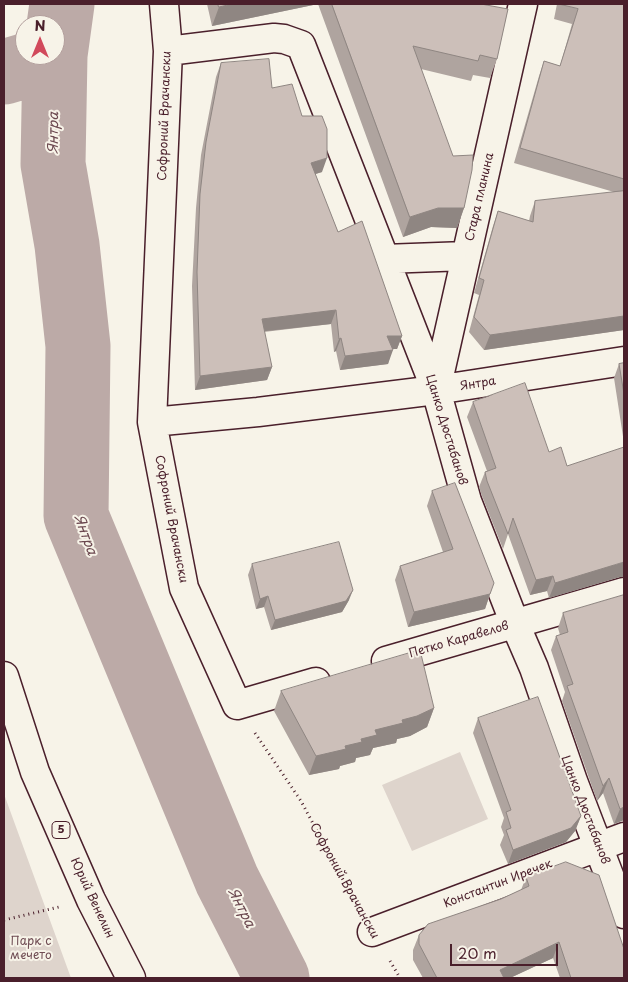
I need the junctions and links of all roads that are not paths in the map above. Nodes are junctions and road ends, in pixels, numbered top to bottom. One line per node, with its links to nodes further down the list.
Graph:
1 (164, 4): 3 (street, Софроний Врачански)
2 (523, 4): 4 (street, Стара планина)
3 (168, 51): 5 (street, Цанко Дюстабанов); 8 (street, Софроний Врачански)
4 (466, 256): 5 (street); 7 (street, Стара планина)
5 (384, 258): 7 (street, Цанко Дюстабанов)
6 (624, 362): 7 (street, Янтра)
7 (436, 390): 8 (street, Янтра); 10 (street, Цанко Дюстабанов)
8 (152, 422): 12 (street, Софроний Врачански)
9 (624, 592): 10 (street, Петко Каравелов)
10 (515, 624): 12 (street, Петко Каравелов); 14 (street, Цанко Дюстабанов)
11 (4, 676): 17 (street, Юрий Венелин / 5)
12 (237, 705)
13 (624, 838): 14 (street, Константин Иречек)
14 (599, 846): 15 (street, Цанко Дюстабанов); 16 (street, Константин Иречек)
15 (624, 914)
16 (372, 932)
17 (131, 978)

